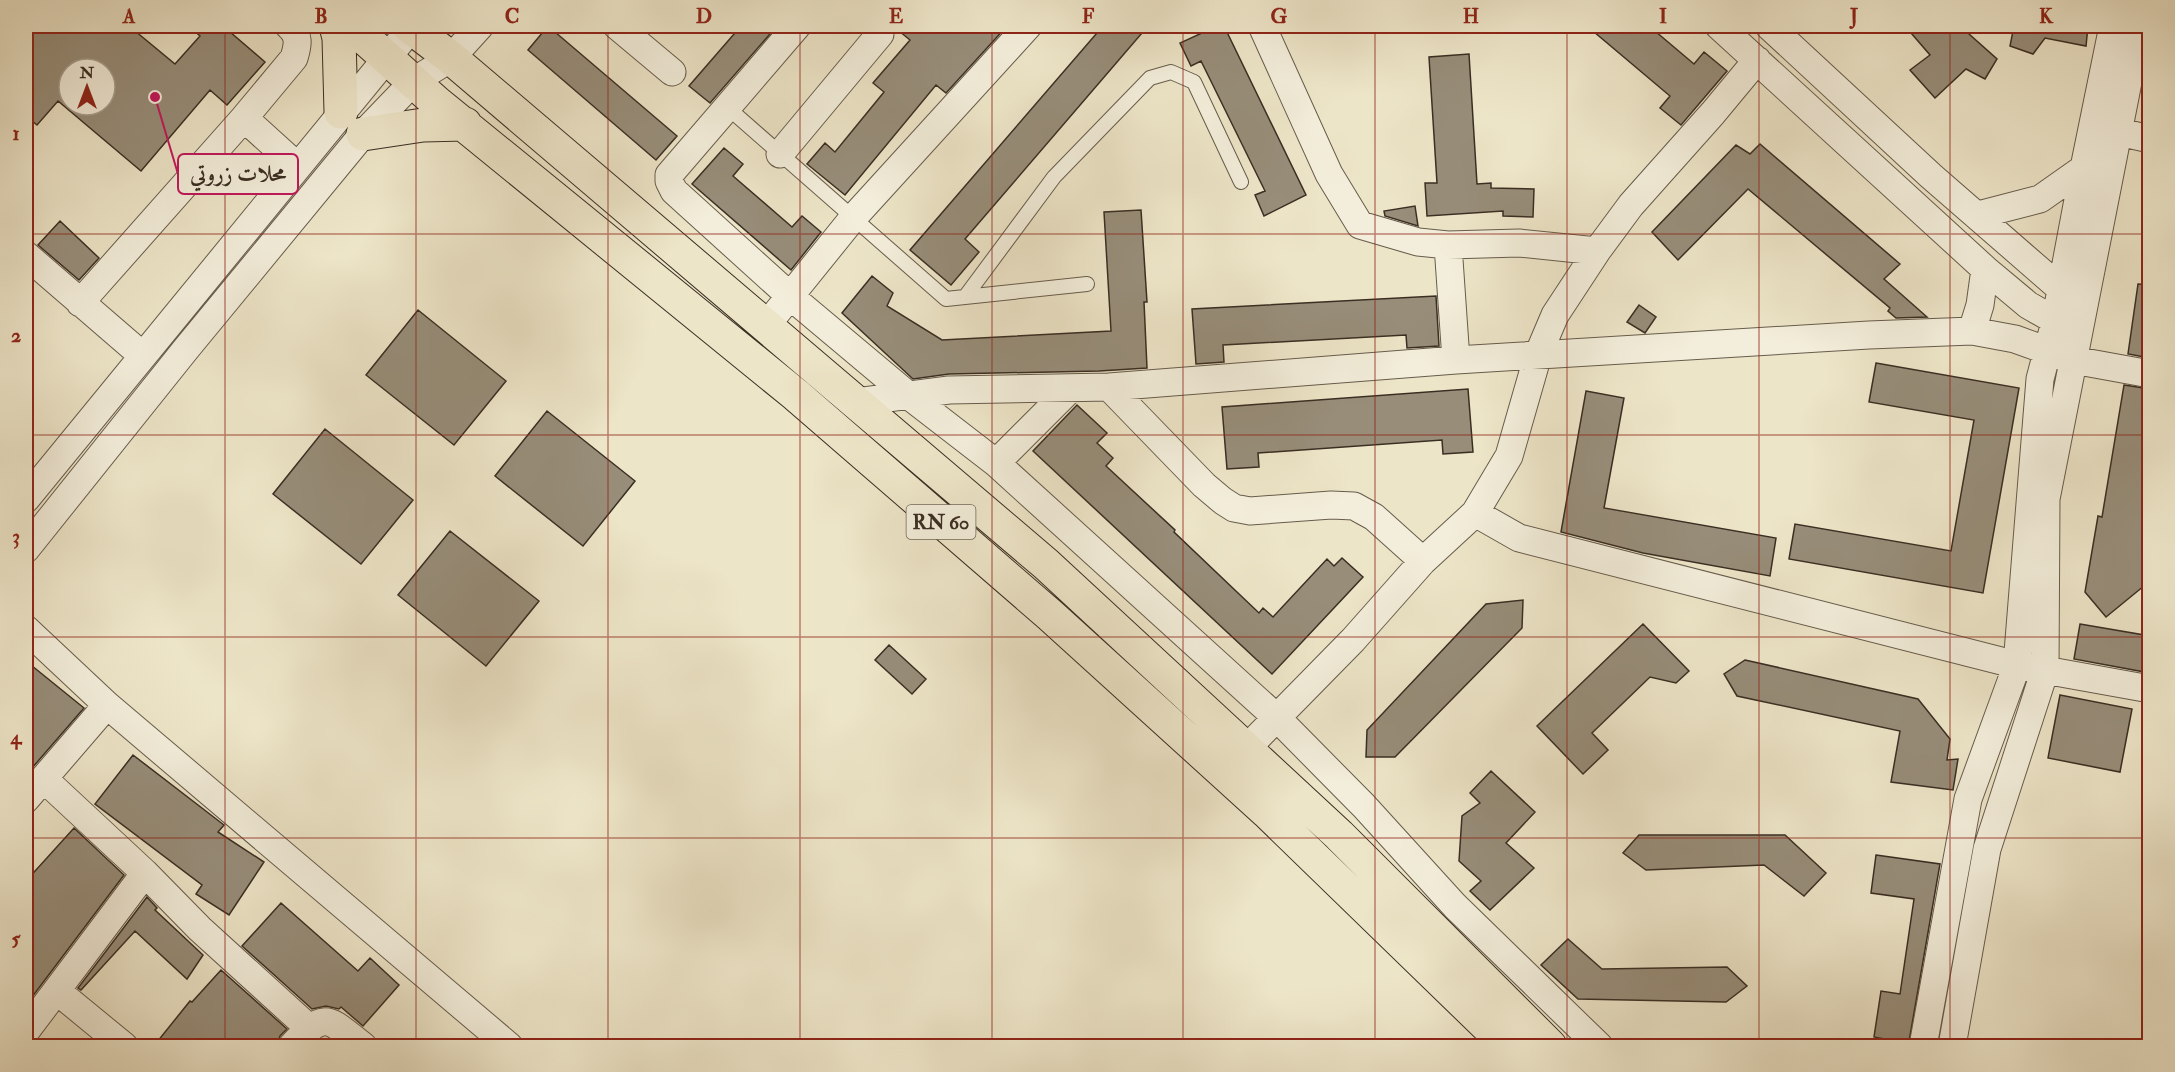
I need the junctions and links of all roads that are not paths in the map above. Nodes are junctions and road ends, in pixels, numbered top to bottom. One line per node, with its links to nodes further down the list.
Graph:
1 (290, 26): 21 (street)
2 (336, 26): 22 (main road)
3 (351, 26): 15 (main road, RN 60)
4 (411, 26): 15 (street); 16 (main road, RN 60)
5 (480, 26): 16 (street)
6 (617, 26): 18 (street)
7 (797, 26): 20 (street)
8 (1028, 26): 31 (street)
9 (1262, 26): 32 (street)
10 (1719, 26): 17 (street)
11 (2113, 26): 28 (street)
12 (2139, 26): 24 (street)
13 (1781, 29): 30 (street)
14 (880, 34): 26 (street)
15 (385, 58): 19 (main road, RN 60); 22 (street)
16 (451, 58): 19 (street); 42 (main road, RN 60)
17 (1757, 60): 33 (street); 35 (street)
18 (672, 72)
19 (414, 81): 22 (street); 23 (main road, RN 60)
20 (727, 107): 26 (lane); 38 (street)
21 (244, 118): 27 (street); 40 (street)
22 (352, 123): 23 (main road); 27 (street); 58 (street)
23 (465, 124): 76 (main road, RN 60)
24 (2119, 132): 25 (street); 41 (street)
25 (2150, 139)
26 (780, 154): 31 (lane)
27 (297, 166): 47 (street)
28 (2084, 168): 30 (street); 37 (street)
29 (1241, 182): 39 (lane)
30 (1978, 215): 37 (street)
31 (853, 218): 38 (street); 39 (lane)
32 (1448, 244): 33 (street); 48 (street)
33 (1597, 250): 46 (street)
34 (26, 255): 40 (street)
35 (1985, 268): 43 (street); 44 (street)
36 (1087, 284): 39 (lane)
37 (2061, 289): 41 (street); 43 (street)
38 (790, 296): 42 (street); 53 (street)
39 (965, 297)
40 (80, 303): 47 (street)
41 (2084, 305): 43 (street)
42 (765, 327): 54 (main road, RN 60)
43 (2066, 327): 45 (street); 49 (street)
44 (1972, 331): 45 (street); 46 (street)
45 (2047, 350): 49 (street); 61 (street)
46 (1538, 355): 48 (street); 57 (street)
47 (143, 356): 56 (street)
48 (1456, 360): 51 (street)
49 (2073, 360): 50 (street); 62 (street)
50 (2150, 374)
51 (1109, 387): 52 (street); 59 (street)
52 (1071, 388): 53 (street); 55 (street)
53 (908, 395): 54 (street); 55 (street)
54 (856, 402): 66 (main road, RN 60)
55 (996, 463): 65 (street)
56 (26, 499)
57 (1475, 513): 59 (street); 61 (street)
58 (26, 549)
59 (1423, 561): 65 (street)
60 (26, 629): 64 (street)
61 (2017, 665): 62 (street); 79 (street)
62 (2045, 670): 63 (street); 80 (street)
63 (2150, 689)
64 (108, 705): 67 (street); 73 (street)
65 (1277, 718): 66 (street); 78 (street)
66 (1246, 749): 77 (main road, RN 60)
67 (44, 778): 68 (street); 69 (street)
68 (26, 799)
69 (145, 873): 70 (street); 72 (street)
70 (57, 991): 71 (street); 74 (street)
71 (26, 1031)
72 (300, 1037): 75 (street)
73 (503, 1045)
74 (124, 1047)
75 (363, 1047)
76 (1508, 1047)
77 (1550, 1047)
78 (1599, 1047)
79 (1923, 1047)
80 (1952, 1047)

